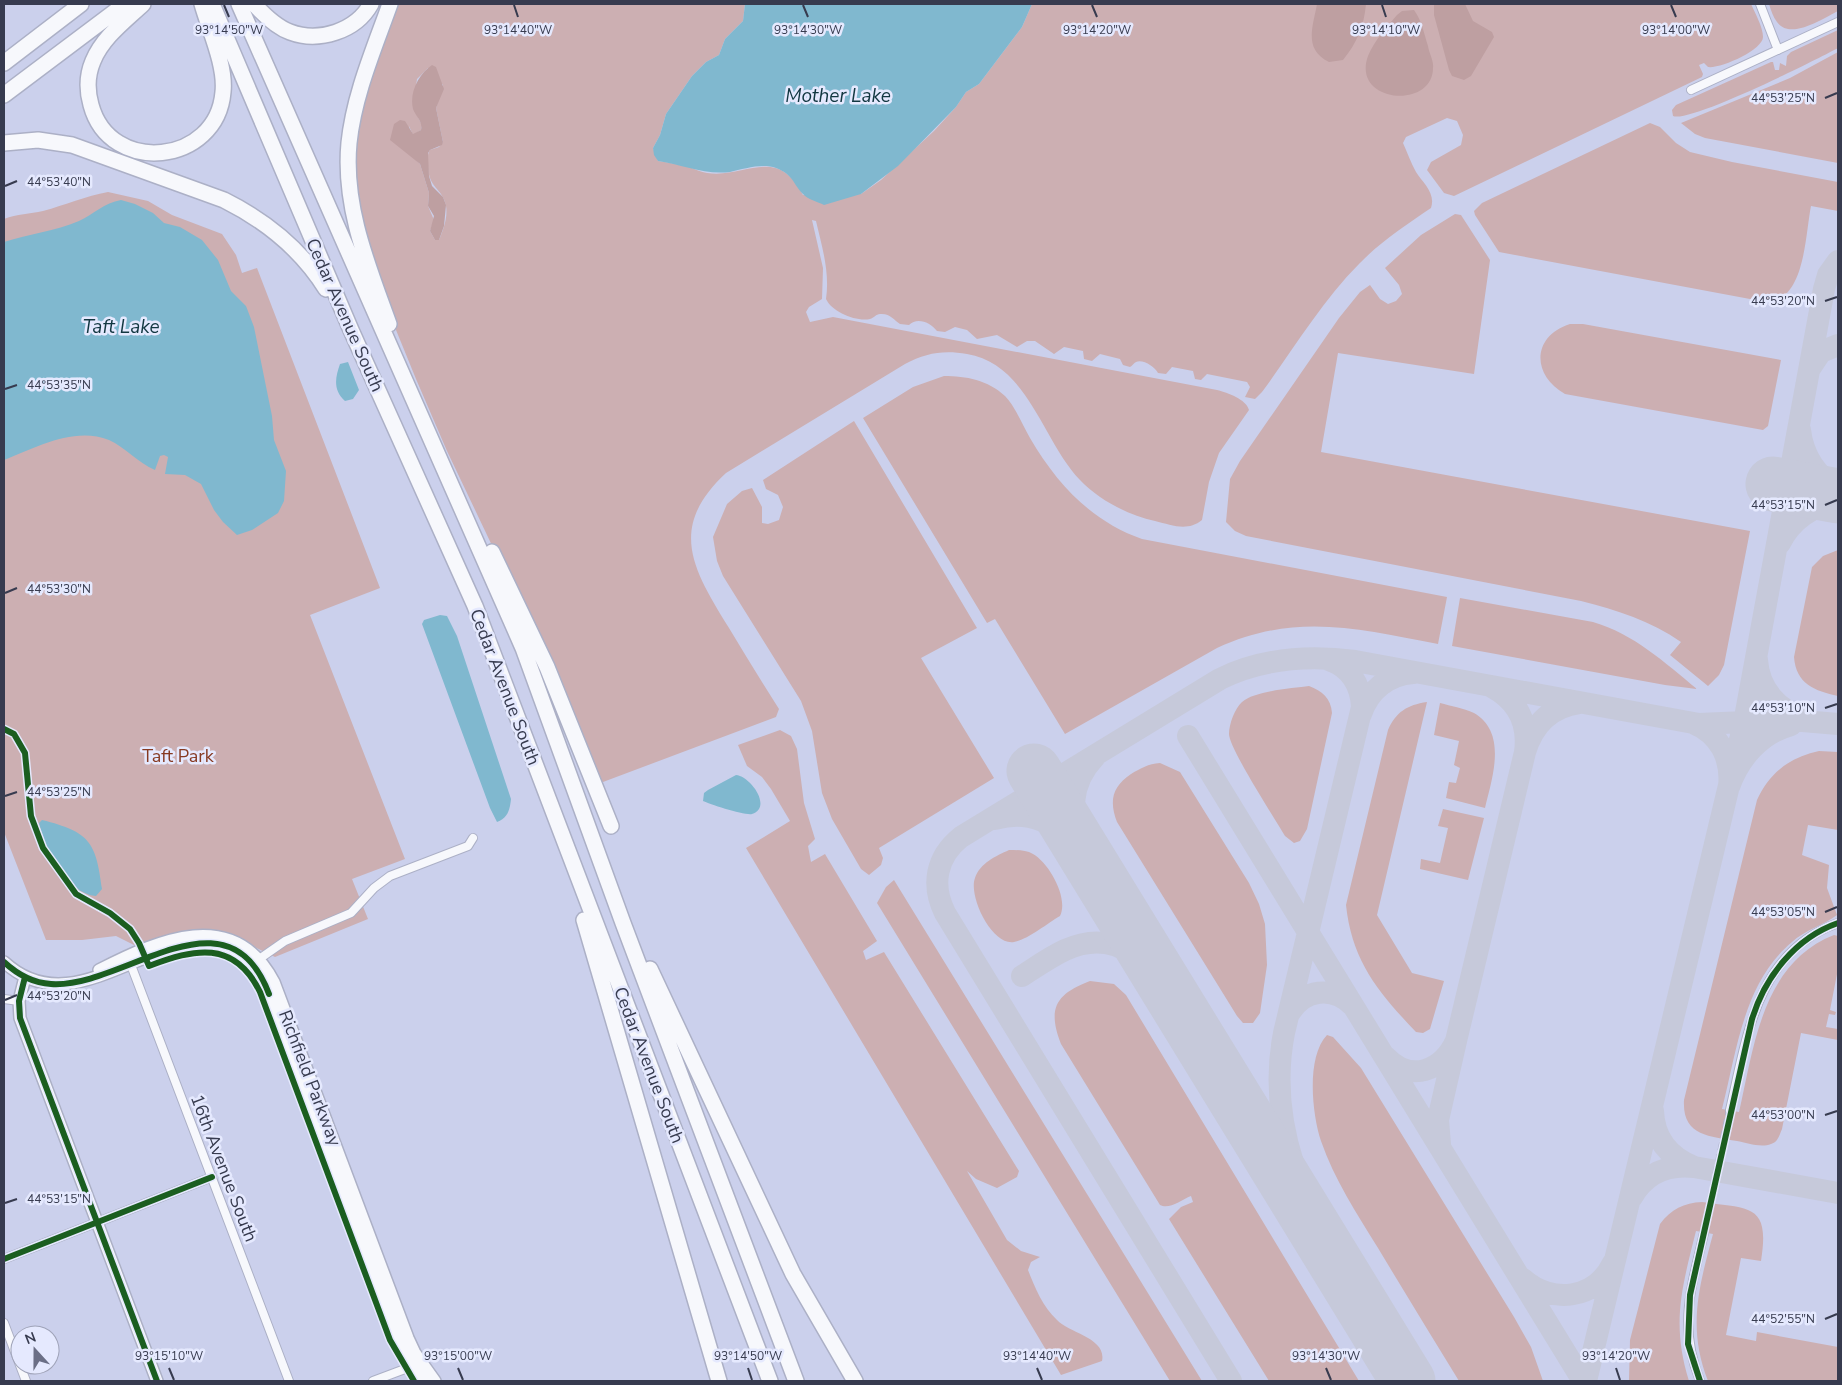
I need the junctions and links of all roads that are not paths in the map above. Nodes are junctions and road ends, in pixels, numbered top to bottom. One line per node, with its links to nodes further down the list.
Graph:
1 (81, 4): 13 (highway)
2 (125, 4): 15 (highway)
3 (143, 4): 4 (highway)
4 (202, 4)
5 (212, 4): 17 (highway, Cedar Avenue South)
6 (239, 4): 18 (highway, Cedar Avenue South)
7 (254, 4): 8 (highway)
8 (371, 4)
9 (390, 4): 18 (highway)
10 (1760, 4): 12 (street)
11 (1838, 22): 12 (street)
12 (1778, 50): 14 (street)
13 (4, 63)
14 (1691, 90)
15 (4, 95)
16 (4, 143): 17 (highway)
17 (351, 330): 21 (highway, Cedar Avenue South)
18 (421, 415): 19 (highway, Cedar Avenue South)
19 (446, 469): 20 (highway, Cedar Avenue South); 22 (highway)
20 (579, 802): 47 (highway, Cedar Avenue South); 48 (highway)
21 (552, 811): 45 (highway); 46 (highway, Cedar Avenue South)
22 (610, 826)
23 (473, 838): 25 (street)
24 (1838, 923): 32 (street)
25 (256, 961): 27 (street, Richfield Parkway); 29 (street, Richfield Parkway); 38 (street, Richfield Parkway); 44 (street, Richfield Parkway)
26 (4, 962): 28 (street)
27 (131, 965): 29 (street, Richfield Parkway); 33 (street, 16th Avenue South)
28 (29, 979): 29 (street, Richfield Parkway); 31 (street)
29 (75, 982)
30 (4, 998): 31 (street)
31 (19, 1001): 34 (street)
32 (1730, 1110)
33 (212, 1178): 34 (street); 41 (street, 16th Avenue South)
34 (97, 1222): 36 (street); 40 (street)
35 (1704, 1233): 49 (street)
36 (4, 1259)
37 (4, 1324): 39 (street)
38 (413, 1366): 42 (street); 43 (street, Richfield Parkway)
39 (26, 1381)
40 (157, 1381)
41 (289, 1381)
42 (373, 1381)
43 (424, 1381)
44 (436, 1381)
45 (719, 1381)
46 (770, 1381)
47 (796, 1381)
48 (855, 1381)
49 (1700, 1381)

